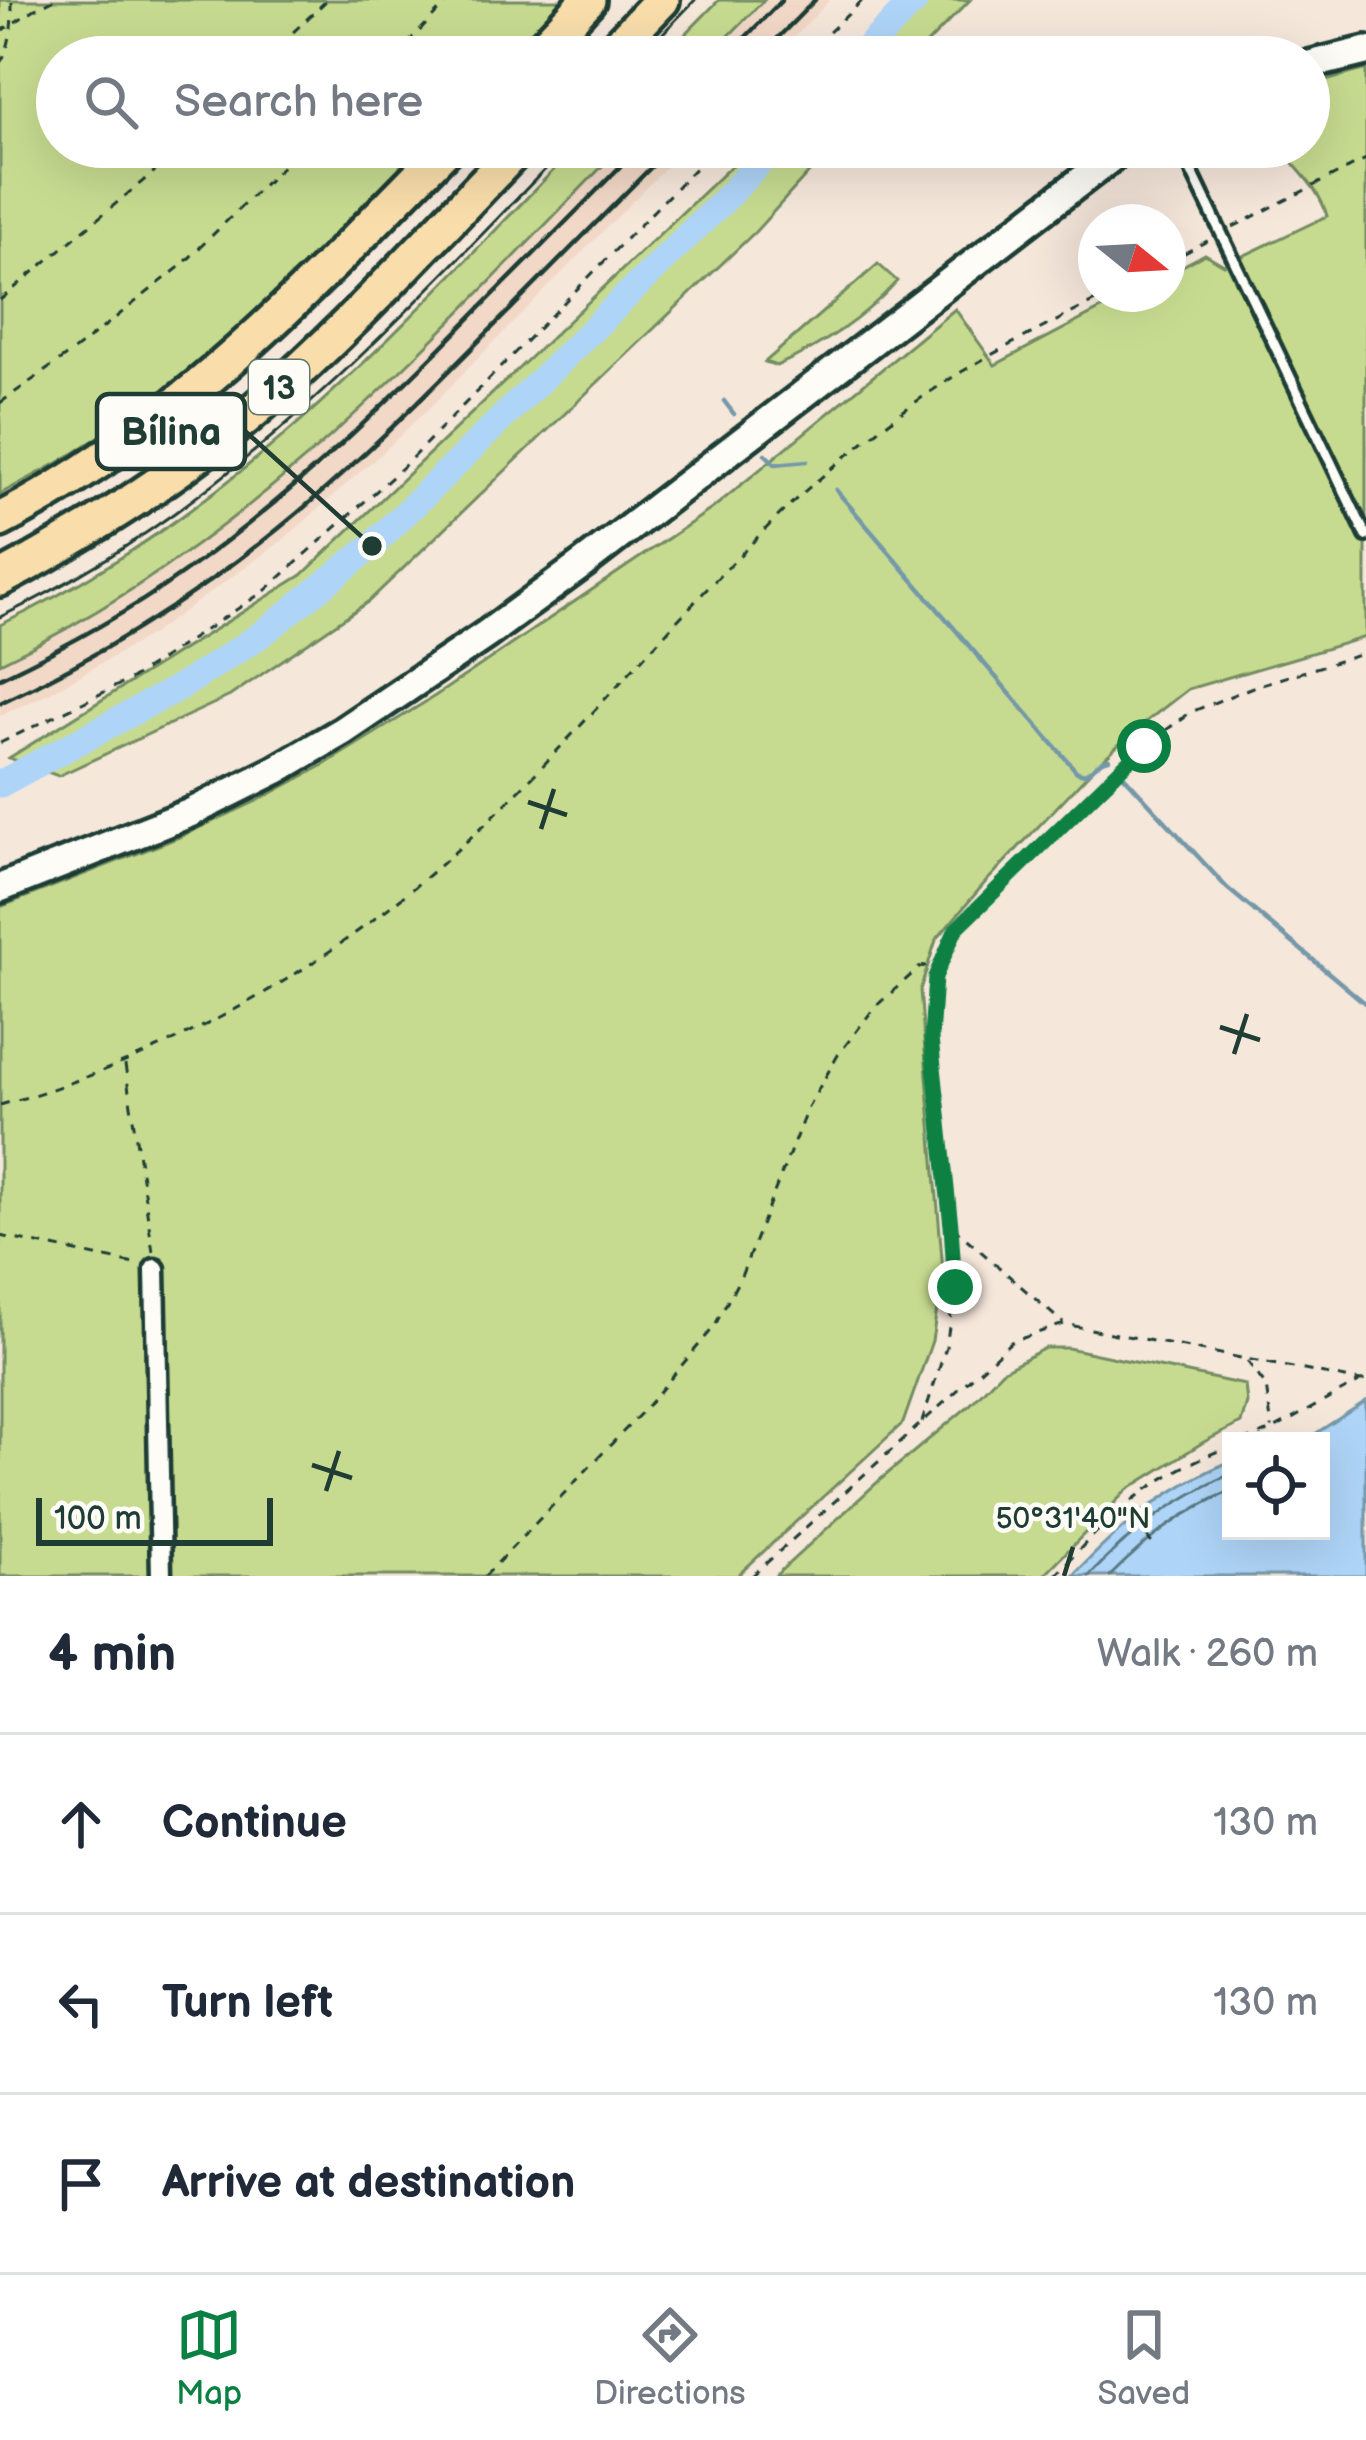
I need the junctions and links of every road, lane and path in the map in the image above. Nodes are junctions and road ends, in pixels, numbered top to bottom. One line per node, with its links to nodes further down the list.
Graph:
1 (12, 0): 8 (path)
2 (53, 0): 8 (path)
3 (327, 0): 10 (path)
4 (448, 0): 11 (path)
5 (588, 0): 12 (highway)
6 (662, 0): 13 (highway)
7 (863, 0): 14 (path)
8 (12, 26): 9 (path); 17 (path)
9 (0, 32)
10 (289, 36)
11 (415, 36)
12 (554, 36)
13 (627, 36)
14 (825, 36)
15 (1366, 51): 16 (street)
16 (1330, 59)
17 (0, 63)
18 (1366, 159): 26 (path)
19 (159, 168): 28 (path)
20 (281, 168): 30 (path)
21 (426, 168): 31 (highway, 13)
22 (498, 168): 33 (highway, 13)
23 (695, 168): 35 (path)
24 (1098, 168): 36 (street)
25 (1190, 168): 26 (lane)
26 (1221, 233): 27 (path); 32 (lane)
27 (1186, 252)
28 (0, 300)
29 (1078, 310): 38 (path)
30 (0, 403)
31 (0, 520)
32 (1366, 536)
33 (0, 578)
34 (1366, 653): 37 (path)
35 (0, 743)
36 (0, 889)
37 (942, 959): 40 (path); 53 (path)
38 (125, 1064): 39 (path); 42 (path)
39 (0, 1105)
40 (951, 1226): 43 (path); 46 (path)
41 (0, 1236): 42 (path)
42 (155, 1269): 52 (street)
43 (1064, 1324): 44 (path); 46 (path)
44 (1246, 1359): 45 (path); 47 (path)
45 (1363, 1381): 47 (path)
46 (922, 1422): 54 (path)
47 (1273, 1430): 48 (path)
48 (1268, 1432)
49 (1222, 1449): 50 (path)
50 (1125, 1505): 51 (path); 55 (path)
51 (1154, 1545)
52 (161, 1576)
53 (485, 1576)
54 (752, 1576)
55 (1055, 1576)

